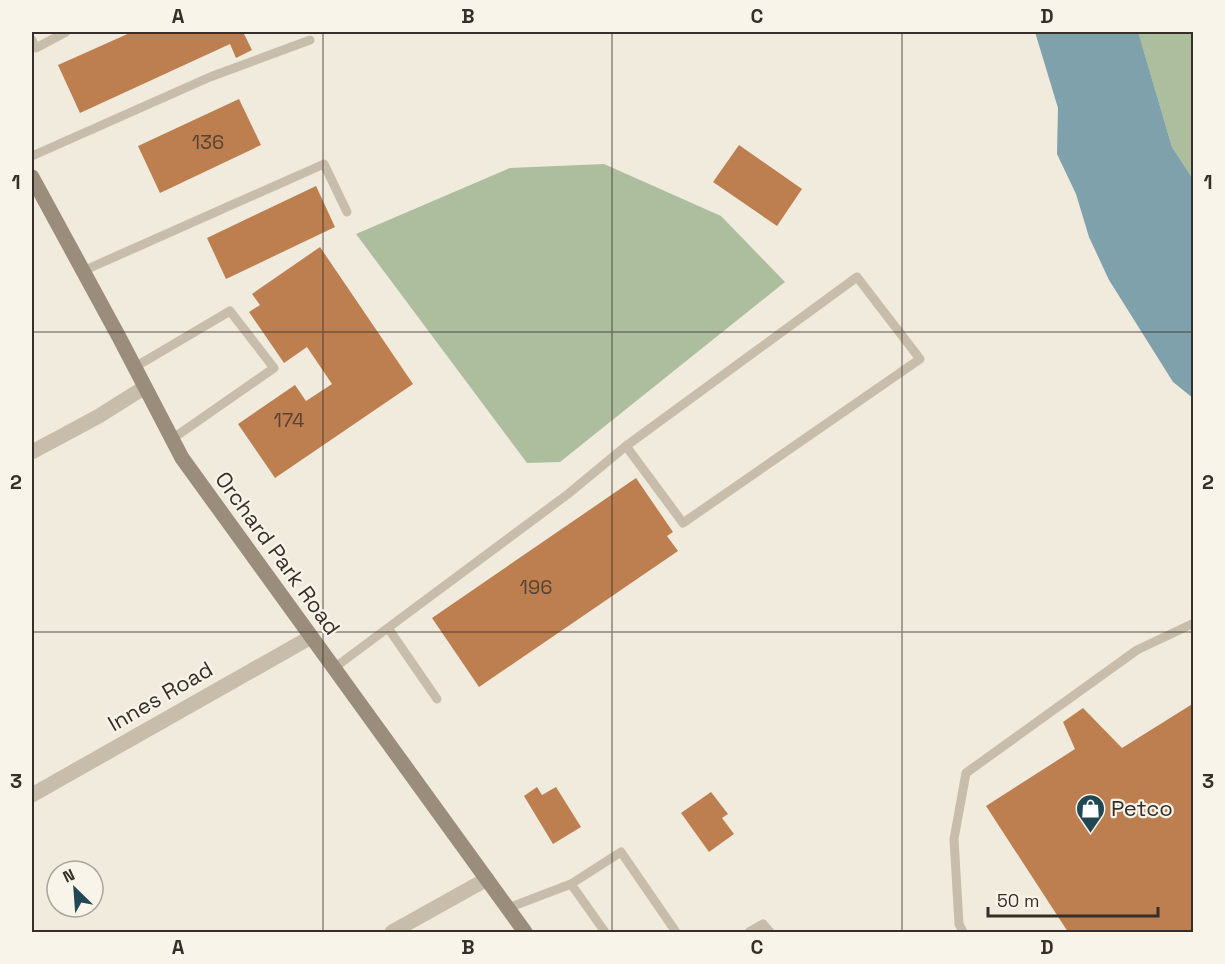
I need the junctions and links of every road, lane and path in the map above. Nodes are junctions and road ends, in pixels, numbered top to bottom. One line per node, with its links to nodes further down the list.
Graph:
1 (66, 32): 2 (lane)
2 (32, 40)
3 (310, 40): 4 (lane)
4 (32, 156)
5 (32, 177): 7 (main road, Orchard Park Road)
6 (347, 212): 7 (lane)
7 (83, 271): 8 (main road, Orchard Park Road)
8 (135, 367): 9 (main road, Orchard Park Road); 10 (lane)
9 (145, 387): 10 (main road, Orchard Park Road); 12 (street)
10 (172, 439): 15 (main road, Orchard Park Road)
11 (626, 446): 11 (lane); 14 (lane)
12 (32, 452)
13 (1194, 623): 28 (lane)
14 (388, 628): 16 (lane); 17 (lane)
15 (311, 637): 16 (main road, Orchard Park Road); 18 (street, Innes Road)
16 (334, 668): 19 (main road, Orchard Park Road)
17 (437, 699)
18 (32, 795)
19 (487, 879): 21 (main road, Orchard Park Road); 22 (street)
20 (572, 884): 21 (lane); 24 (lane); 25 (lane)
21 (508, 908): 23 (main road, Orchard Park Road)
22 (392, 933)
23 (525, 933)
24 (605, 933)
25 (676, 933)
26 (749, 933): 27 (lane)
27 (770, 933)
28 (963, 933)

